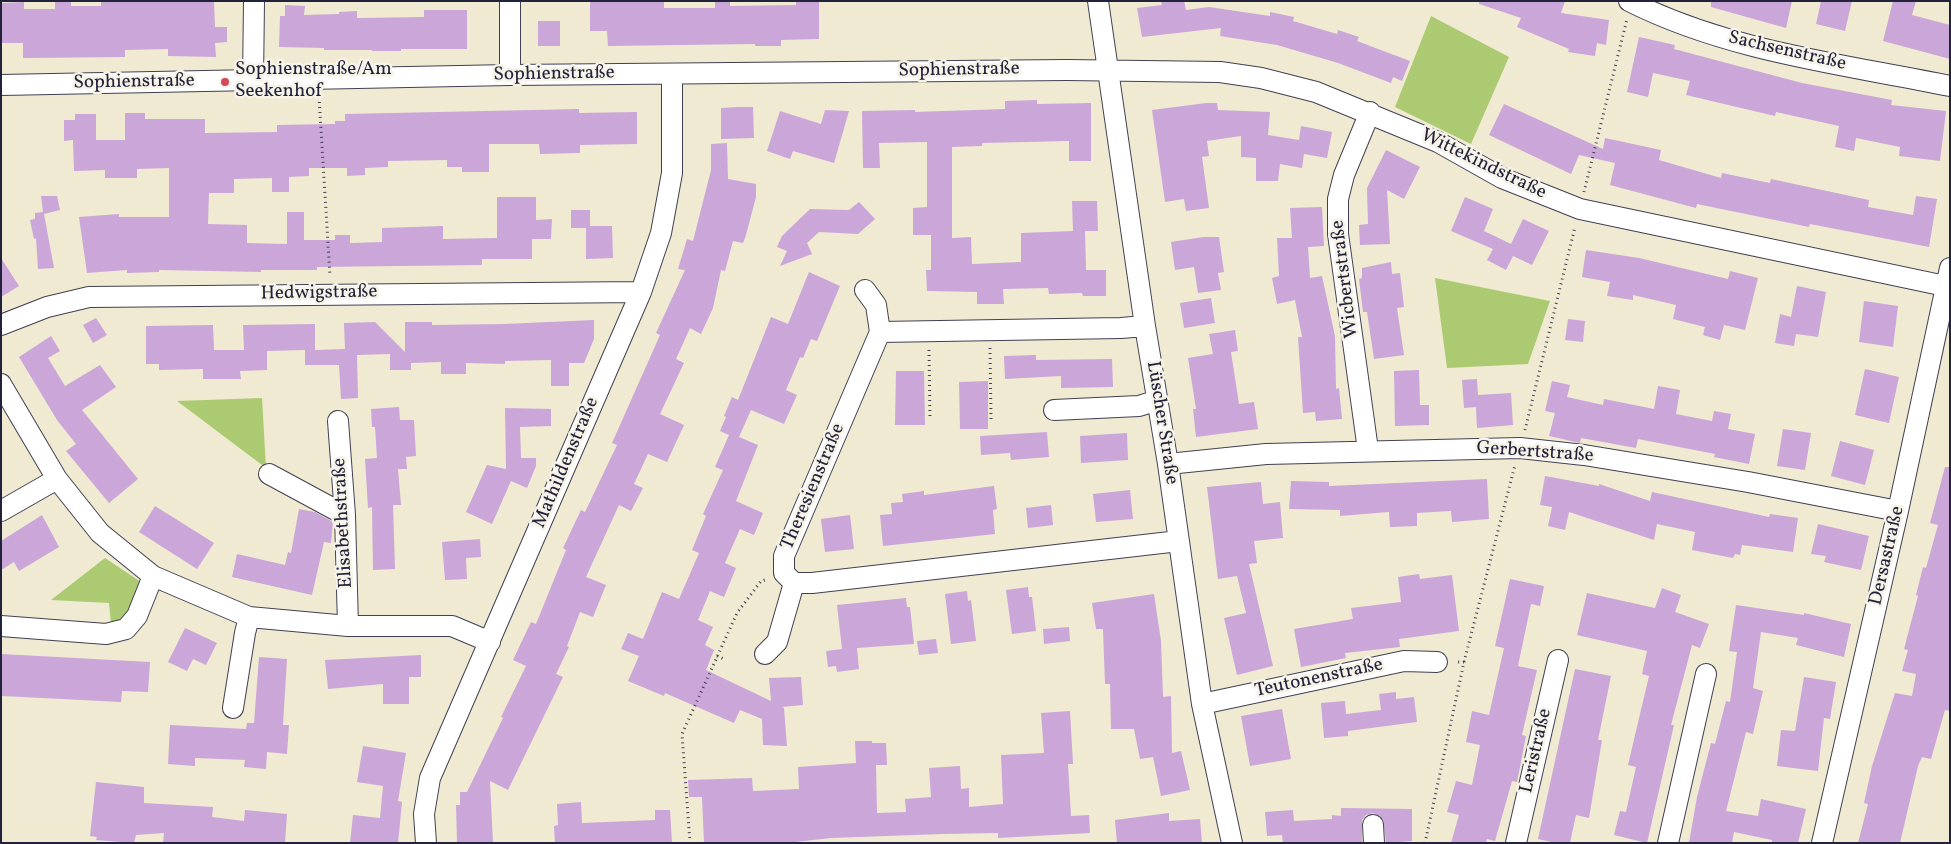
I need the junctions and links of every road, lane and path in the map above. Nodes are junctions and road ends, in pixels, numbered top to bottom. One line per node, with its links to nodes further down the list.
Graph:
1 (254, 1): 9 (street)
2 (510, 1): 7 (street)
3 (1098, 1): 5 (street, Lüscher Straße)
4 (1630, 2): 11 (street, Sachsenstraße); 13 (path)
5 (1107, 71): 6 (street, Sophienstraße); 12 (street, Wittekindstraße); 19 (street, Lüscher Straße)
6 (672, 74): 7 (street, Sophienstraße); 16 (street, Mathildenstraße)
7 (510, 75): 8 (street, Sophienstraße)
8 (318, 80): 9 (street, Sophienstraße); 17 (path)
9 (253, 82): 10 (street, Sophienstraße)
10 (1, 85)
11 (1950, 86)
12 (1370, 112): 13 (street, Wittekindstraße); 30 (street, Wicbertstraße)
13 (1580, 209): 14 (street, Wittekindstraße); 29 (path)
14 (1949, 280): 35 (street, Dersastraße)
15 (865, 290): 22 (street)
16 (641, 292): 17 (street, Hedwigstraße); 43 (street, Mathildenstraße)
17 (331, 294): 18 (street, Hedwigstraße)
18 (1, 325)
19 (1145, 326): 20 (street); 24 (street, Lüscher Straße)
20 (990, 329): 21 (street); 27 (path)
21 (929, 331): 22 (street); 26 (path)
22 (880, 332): 39 (street, Theresienstraße)
23 (4, 396): 33 (street)
24 (1158, 400): 25 (street); 31 (street, Lüscher Straße)
25 (1054, 410)
26 (930, 420)
27 (991, 420)
28 (338, 421): 36 (street, Elisabethstraße)
29 (1520, 448): 30 (street, Gerbertstraße); 35 (street, Gerbertstraße); 49 (path)
30 (1368, 450): 31 (street, Gerbertstraße)
31 (1168, 464): 37 (street, Lüscher Straße)
32 (269, 474): 36 (street)
33 (57, 479): 34 (street); 38 (street)
34 (1, 511)
35 (1898, 511): 59 (street, Dersastraße)
36 (345, 514): 42 (street, Elisabethstraße)
37 (1179, 541): 39 (street); 51 (street, Lüscher Straße)
38 (153, 576): 40 (street); 41 (street)
39 (789, 578): 44 (street, Theresienstraße); 45 (path)
40 (249, 617): 42 (street); 52 (street)
41 (1, 626)
42 (348, 626): 43 (street)
43 (490, 642): 53 (street, Mathildenstraße)
44 (765, 654)
45 (717, 656): 46 (path); 54 (path)
46 (724, 659)
47 (1558, 660): 57 (street, Leristraße)
48 (1437, 662): 49 (path); 51 (street, Teutonenstraße)
49 (1464, 662): 56 (path)
50 (1706, 674): 58 (street)
51 (1202, 704): 55 (street, Lüscher Straße)
52 (233, 708)
53 (426, 843)
54 (690, 843)
55 (1232, 843)
56 (1425, 843)
57 (1516, 843)
58 (1668, 843)
59 (1822, 843)

